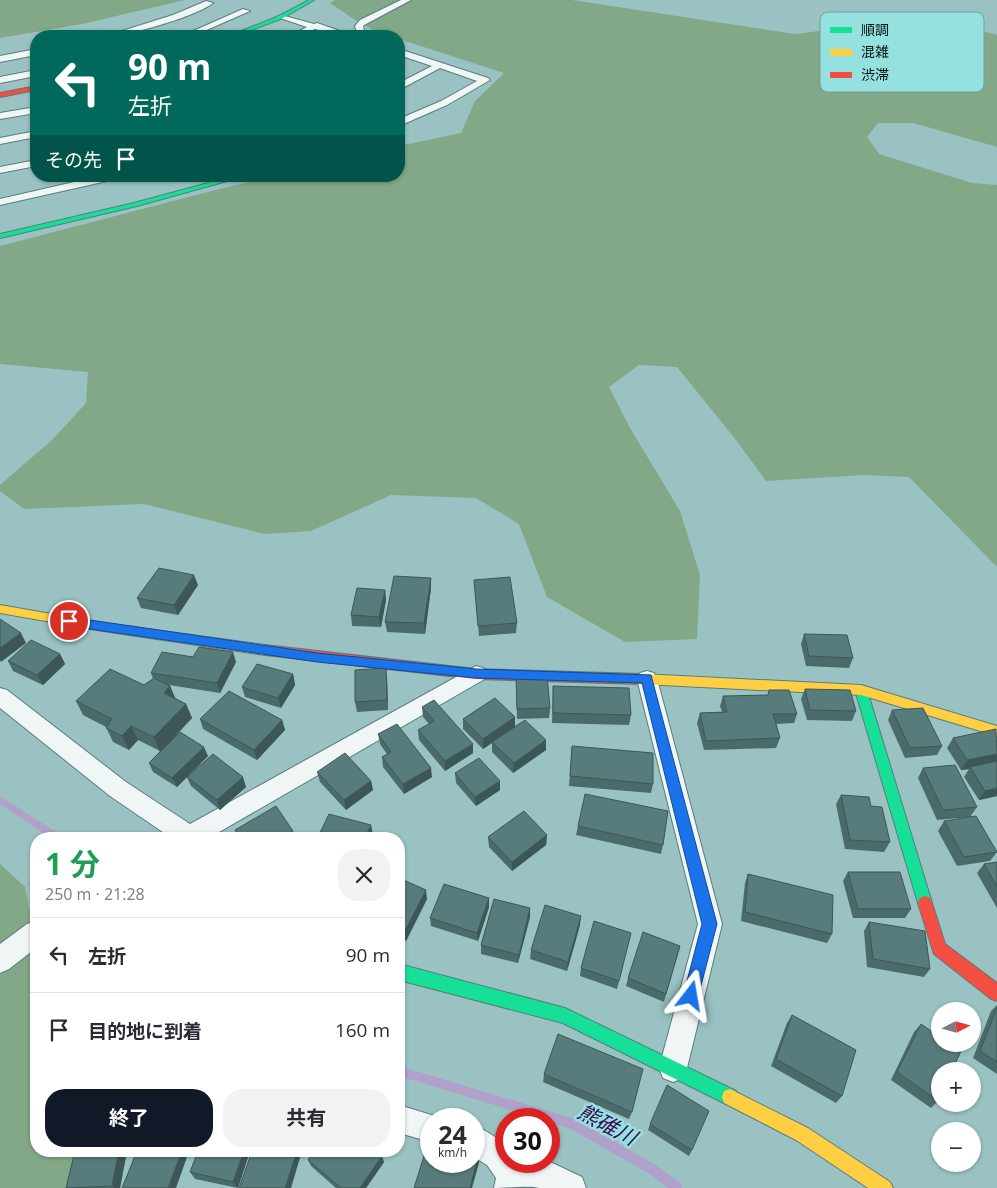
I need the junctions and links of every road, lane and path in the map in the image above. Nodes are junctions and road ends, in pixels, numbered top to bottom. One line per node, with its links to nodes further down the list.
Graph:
1 (312, 0): 11 (street)
2 (408, 0): 18 (street)
3 (771, 0): 9 (path)
4 (986, 0): 6 (path)
5 (209, 3): 7 (street)
6 (997, 8)
7 (194, 10): 10 (street); 13 (street)
8 (246, 11): 10 (street)
9 (835, 12)
10 (234, 17): 14 (street)
11 (281, 17): 12 (street); 15 (street)
12 (317, 25): 16 (street); 17 (street)
13 (133, 30)
14 (201, 30)
15 (247, 30)
16 (307, 30)
17 (332, 30)
18 (360, 30)
19 (30, 53): 21 (street)
20 (405, 54): 22 (street)
21 (0, 59)
22 (440, 65): 25 (street); 30 (street)
23 (30, 74): 24 (street)
24 (0, 80)
25 (405, 84)
26 (30, 89): 27 (street)
27 (0, 95)
28 (30, 111): 29 (street)
29 (0, 116)
30 (405, 120)
31 (30, 135): 32 (street)
32 (0, 141)
33 (30, 164): 34 (street)
34 (0, 170)
35 (89, 182): 37 (street)
36 (220, 182): 38 (street)
37 (0, 202)
38 (0, 236)
39 (0, 609): 40 (street)
40 (476, 674): 41 (street); 46 (street)
41 (647, 679): 42 (street); 51 (street)
42 (861, 690): 44 (street); 50 (street)
43 (0, 696): 45 (street)
44 (997, 731)
45 (180, 832)
46 (196, 832)
47 (30, 938): 48 (street)
48 (0, 960)
49 (405, 974): 51 (street)
50 (997, 992)
51 (673, 1068): 57 (street)
52 (405, 1121): 53 (street)
53 (420, 1125)
54 (485, 1147): 55 (street)
55 (510, 1181): 56 (street)
56 (571, 1188)
57 (884, 1188)

